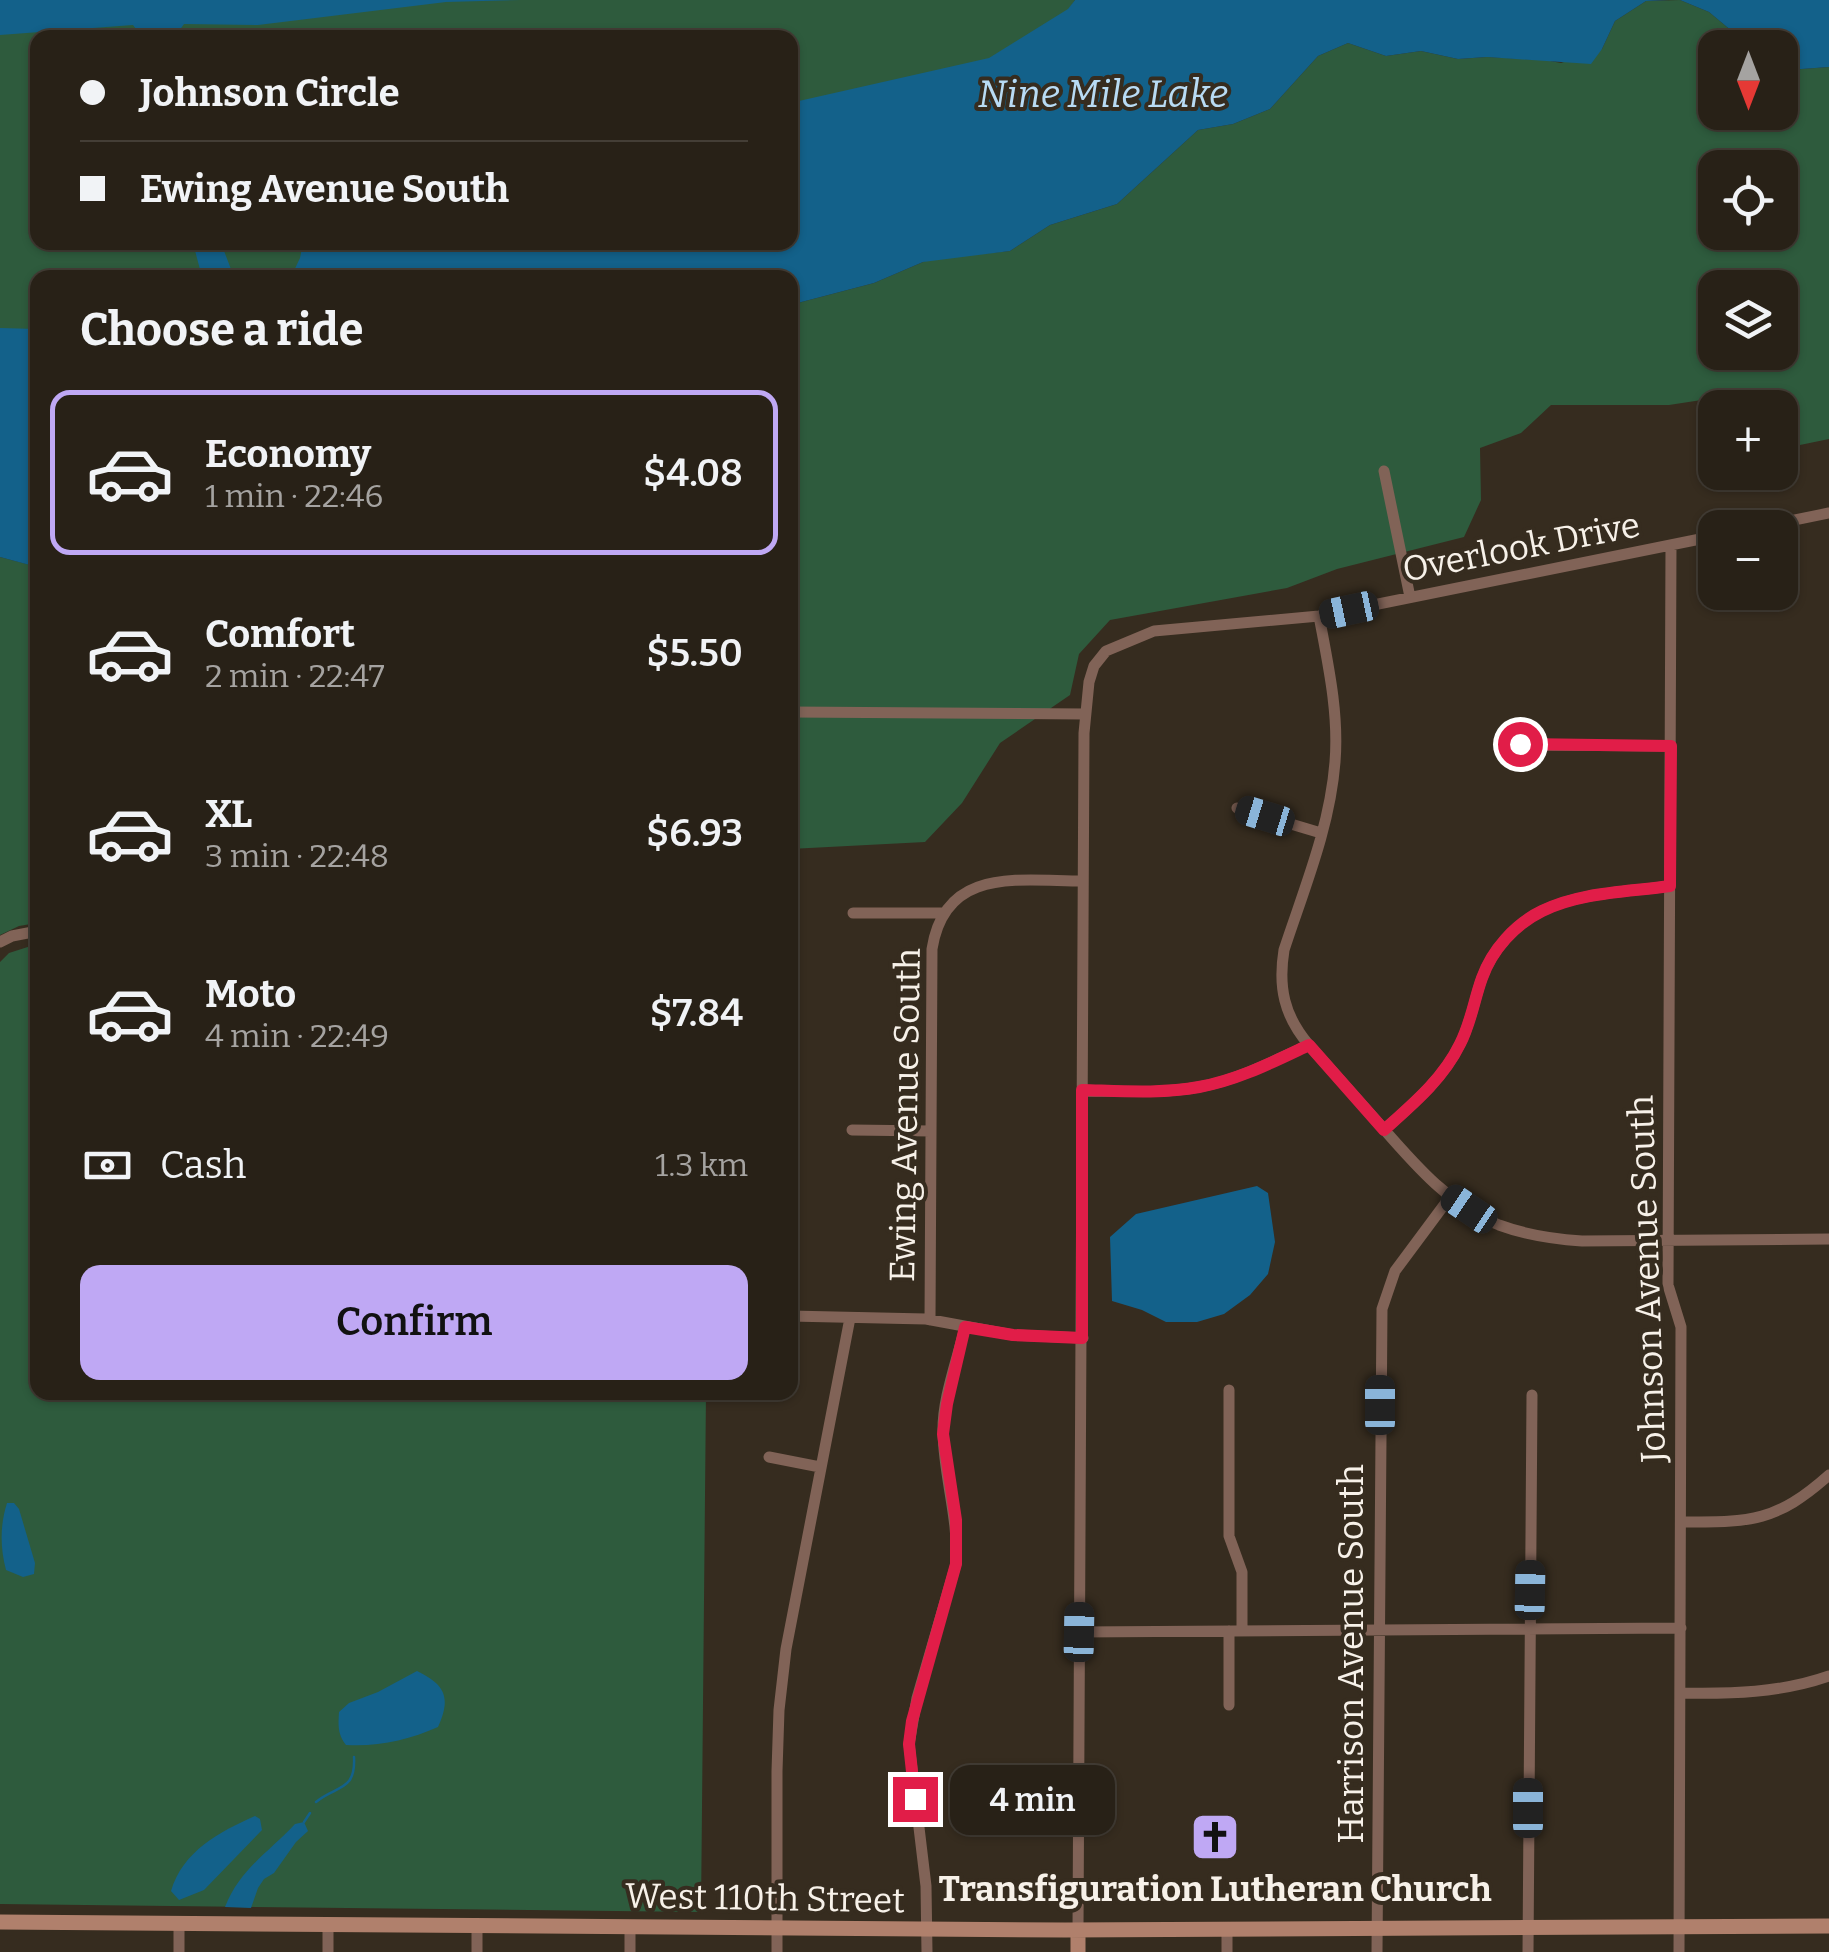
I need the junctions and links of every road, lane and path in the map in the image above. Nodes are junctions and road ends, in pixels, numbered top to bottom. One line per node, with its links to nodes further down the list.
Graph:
1 (1384, 472): 6 (street)
2 (1829, 513): 3 (street)
3 (1798, 519)
4 (1698, 539): 5 (street, Overlook Drive)
5 (1671, 545): 6 (street, Overlook Drive); 11 (street, Johnson Avenue South)
6 (1410, 597): 7 (street, Overlook Drive)
7 (1319, 616): 9 (street, Overlook Drive); 13 (street)
8 (798, 712): 9 (street)
9 (1084, 714): 14 (street, Overlook Drive)
10 (1520, 744): 11 (street)
11 (1671, 746): 15 (street, Johnson Avenue South)
12 (1237, 808): 13 (street)
13 (1322, 833): 20 (street)
14 (1083, 881): 17 (street); 21 (street, Overlook Drive)
15 (1670, 886): 23 (street); 27 (street, Johnson Avenue South)
16 (853, 913): 17 (street)
17 (943, 913): 24 (street, Ewing Avenue South)
18 (30, 932): 19 (street)
19 (0, 942)
20 (1309, 1045): 21 (street); 23 (street)
21 (1082, 1090): 32 (street, Overlook Drive)
22 (852, 1130): 24 (street)
23 (1384, 1130): 25 (street)
24 (930, 1131): 30 (street, Ewing Avenue South)
25 (1450, 1196): 27 (street); 41 (street, Harrison Avenue South)
26 (1829, 1239): 27 (street)
27 (1668, 1240): 38 (street, Johnson Avenue South)
28 (798, 1316): 29 (street)
29 (850, 1318): 30 (street); 36 (street)
30 (930, 1320): 31 (street)
31 (965, 1327): 32 (street); 57 (street)
32 (1082, 1338): 43 (street, Overlook Drive)
33 (1230, 1390): 42 (street)
34 (1532, 1394): 40 (street)
35 (770, 1457): 36 (street)
36 (820, 1466): 54 (street)
37 (1829, 1476): 38 (street)
38 (1681, 1522): 39 (street, Johnson Avenue South)
39 (1681, 1628): 40 (street); 45 (street, Johnson Avenue South)
40 (1530, 1629): 41 (street); 55 (street)
41 (1378, 1630): 42 (street); 56 (street, Harrison Avenue South)
42 (1235, 1631): 43 (street); 46 (street)
43 (1079, 1632): 58 (street, Overlook Drive)
44 (1829, 1676): 45 (street)
45 (1680, 1693): 53 (street, Johnson Avenue South)
46 (1229, 1705)
47 (0, 1922): 48 (street, West 110th Street)
48 (179, 1923): 49 (street, West 110th Street); 60 (street)
49 (328, 1924): 50 (street, West 110th Street); 61 (street)
50 (477, 1926): 52 (street, West 110th Street); 62 (street)
51 (1829, 1926): 53 (street, West 110th Street)
52 (630, 1927): 54 (street, West 110th Street); 63 (street)
53 (1679, 1927): 55 (street, West 110th Street); 70 (street, Johnson Avenue South)
54 (778, 1928): 57 (street, West 110th Street); 64 (street)
55 (1528, 1928): 56 (street, West 110th Street); 69 (street)
56 (1377, 1929): 59 (street, West 110th Street); 68 (street, Harrison Avenue South)
57 (927, 1930): 58 (street, West 110th Street); 65 (street)
58 (1078, 1930): 59 (street, West 110th Street); 66 (street)
59 (1227, 1930): 67 (street)
60 (178, 1952)
61 (328, 1952)
62 (477, 1952)
63 (630, 1952)
64 (778, 1952)
65 (927, 1952)
66 (1078, 1952)
67 (1227, 1952)
68 (1377, 1952)
69 (1528, 1952)
70 (1679, 1952)

